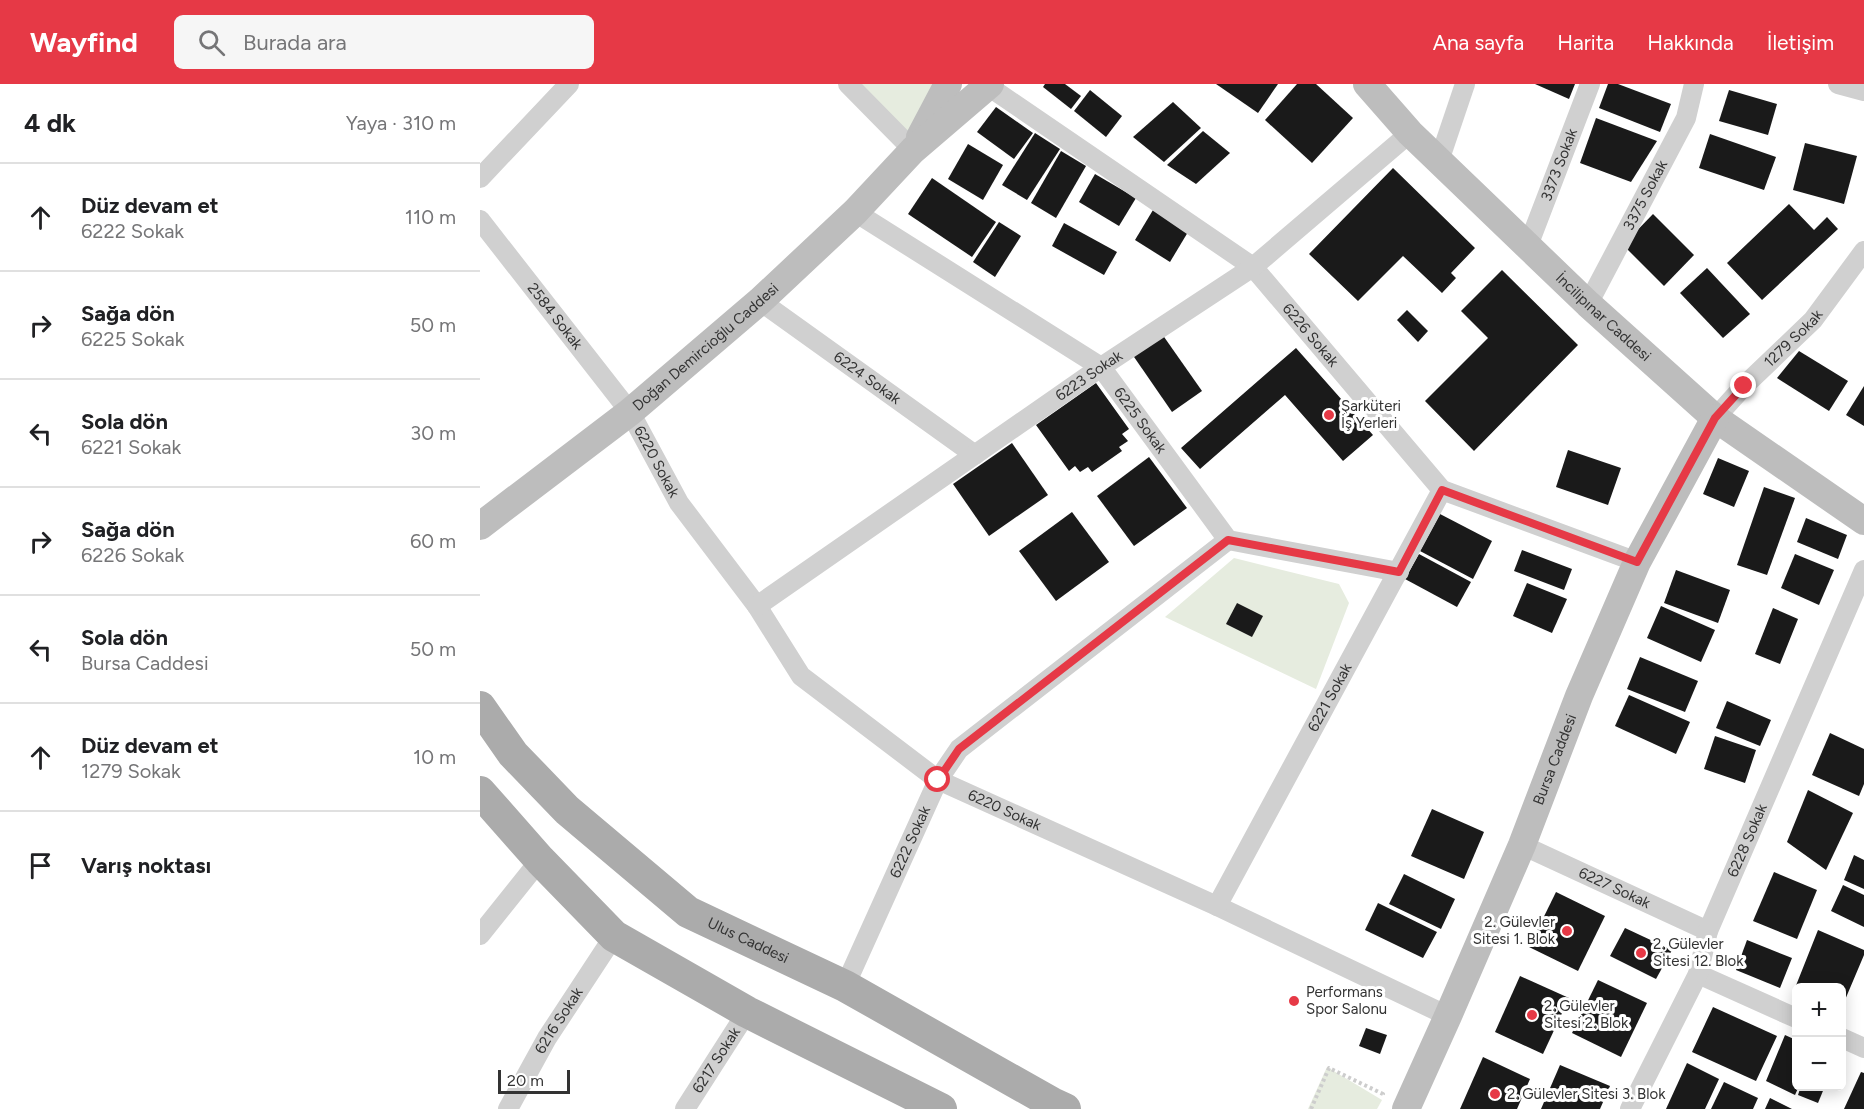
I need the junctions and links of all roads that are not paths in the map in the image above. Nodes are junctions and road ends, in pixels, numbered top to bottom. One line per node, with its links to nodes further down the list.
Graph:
1 (568, 84): 14 (street)
2 (848, 84): 12 (street)
3 (948, 84): 12 (main road, Doğan Demircioğlu Caddesi)
4 (1367, 84): 11 (main road, İncilipınar Caddesi)
5 (1465, 84): 13 (street)
6 (1590, 84): 17 (street, 3373 Sokak)
7 (1694, 84): 21 (street, 3375 Sokak)
8 (1838, 84): 10 (street)
9 (989, 85): 12 (main road, Doğan Demircioğlu Caddesi); 19 (street, 6226 Sokak)
10 (1864, 91)
11 (1410, 133): 13 (main road, İncilipınar Caddesi); 19 (street, 6223 Sokak)
12 (913, 150): 15 (main road, Doğan Demircioğlu Caddesi)
13 (1439, 161): 17 (main road, İncilipınar Caddesi)
14 (480, 178)
15 (855, 212): 20 (main road, Doğan Demircioğlu Caddesi); 22 (street, 6225 Sokak)
16 (480, 220): 23 (street, 2584 Sokak)
17 (1528, 246): 21 (main road, İncilipınar Caddesi)
18 (1864, 251): 24 (street, 1279 Sokak)
19 (1253, 267): 22 (street, 6223 Sokak); 26 (street, 6226 Sokak)
20 (760, 301): 23 (main road, Doğan Demircioğlu Caddesi); 25 (street, 6224 Sokak)
21 (1588, 304): 24 (main road, İncilipınar Caddesi)
22 (1101, 367): 25 (street, 6223 Sokak); 29 (street, 6225 Sokak)
23 (630, 412): 28 (main road, Doğan Demircioğlu Caddesi); 33 (street, 6220 Sokak)
24 (1715, 418): 27 (main road, İncilipınar Caddesi); 30 (main road, Bursa Caddesi)
25 (975, 455): 33 (street, 6223 Sokak)
26 (1442, 490): 30 (street, 6226 Sokak); 32 (street, 6221 Sokak)
27 (1864, 521)
28 (480, 526)
29 (1228, 540): 32 (street); 35 (street, 6222 Sokak)
30 (1637, 562): 37 (main road, Bursa Caddesi)
31 (1864, 570): 40 (street, 6228 Sokak)
32 (1399, 572): 39 (street, 6221 Sokak)
33 (757, 606): 35 (street, 6220 Sokak)
34 (480, 707): 44 (main road, Ulus Caddesi)
35 (938, 780): 39 (street, 6220 Sokak); 44 (street, 6222 Sokak)
36 (480, 792): 38 (main road)
37 (1522, 845): 40 (street, 6227 Sokak); 46 (main road, Bursa Caddesi)
38 (540, 860): 41 (street); 42 (main road)
39 (1217, 906): 46 (street, 6220 Sokak)
40 (1708, 931): 43 (street, 6228 Sokak)
41 (480, 935)
42 (614, 936): 45 (main road); 51 (street, 6216 Sokak)
43 (1698, 974): 47 (street); 55 (street, 6228 Sokak)
44 (845, 986): 54 (main road, Ulus Caddesi)
45 (747, 1012): 52 (street, 6217 Sokak); 53 (main road)
46 (1448, 1016): 50 (main road, Bursa Caddesi)
47 (1792, 1016)
48 (1846, 1040): 49 (street)
49 (1863, 1046)
50 (1393, 1105)
51 (508, 1109)
52 (685, 1109)
53 (941, 1109)
54 (1065, 1109)
55 (1630, 1109)

